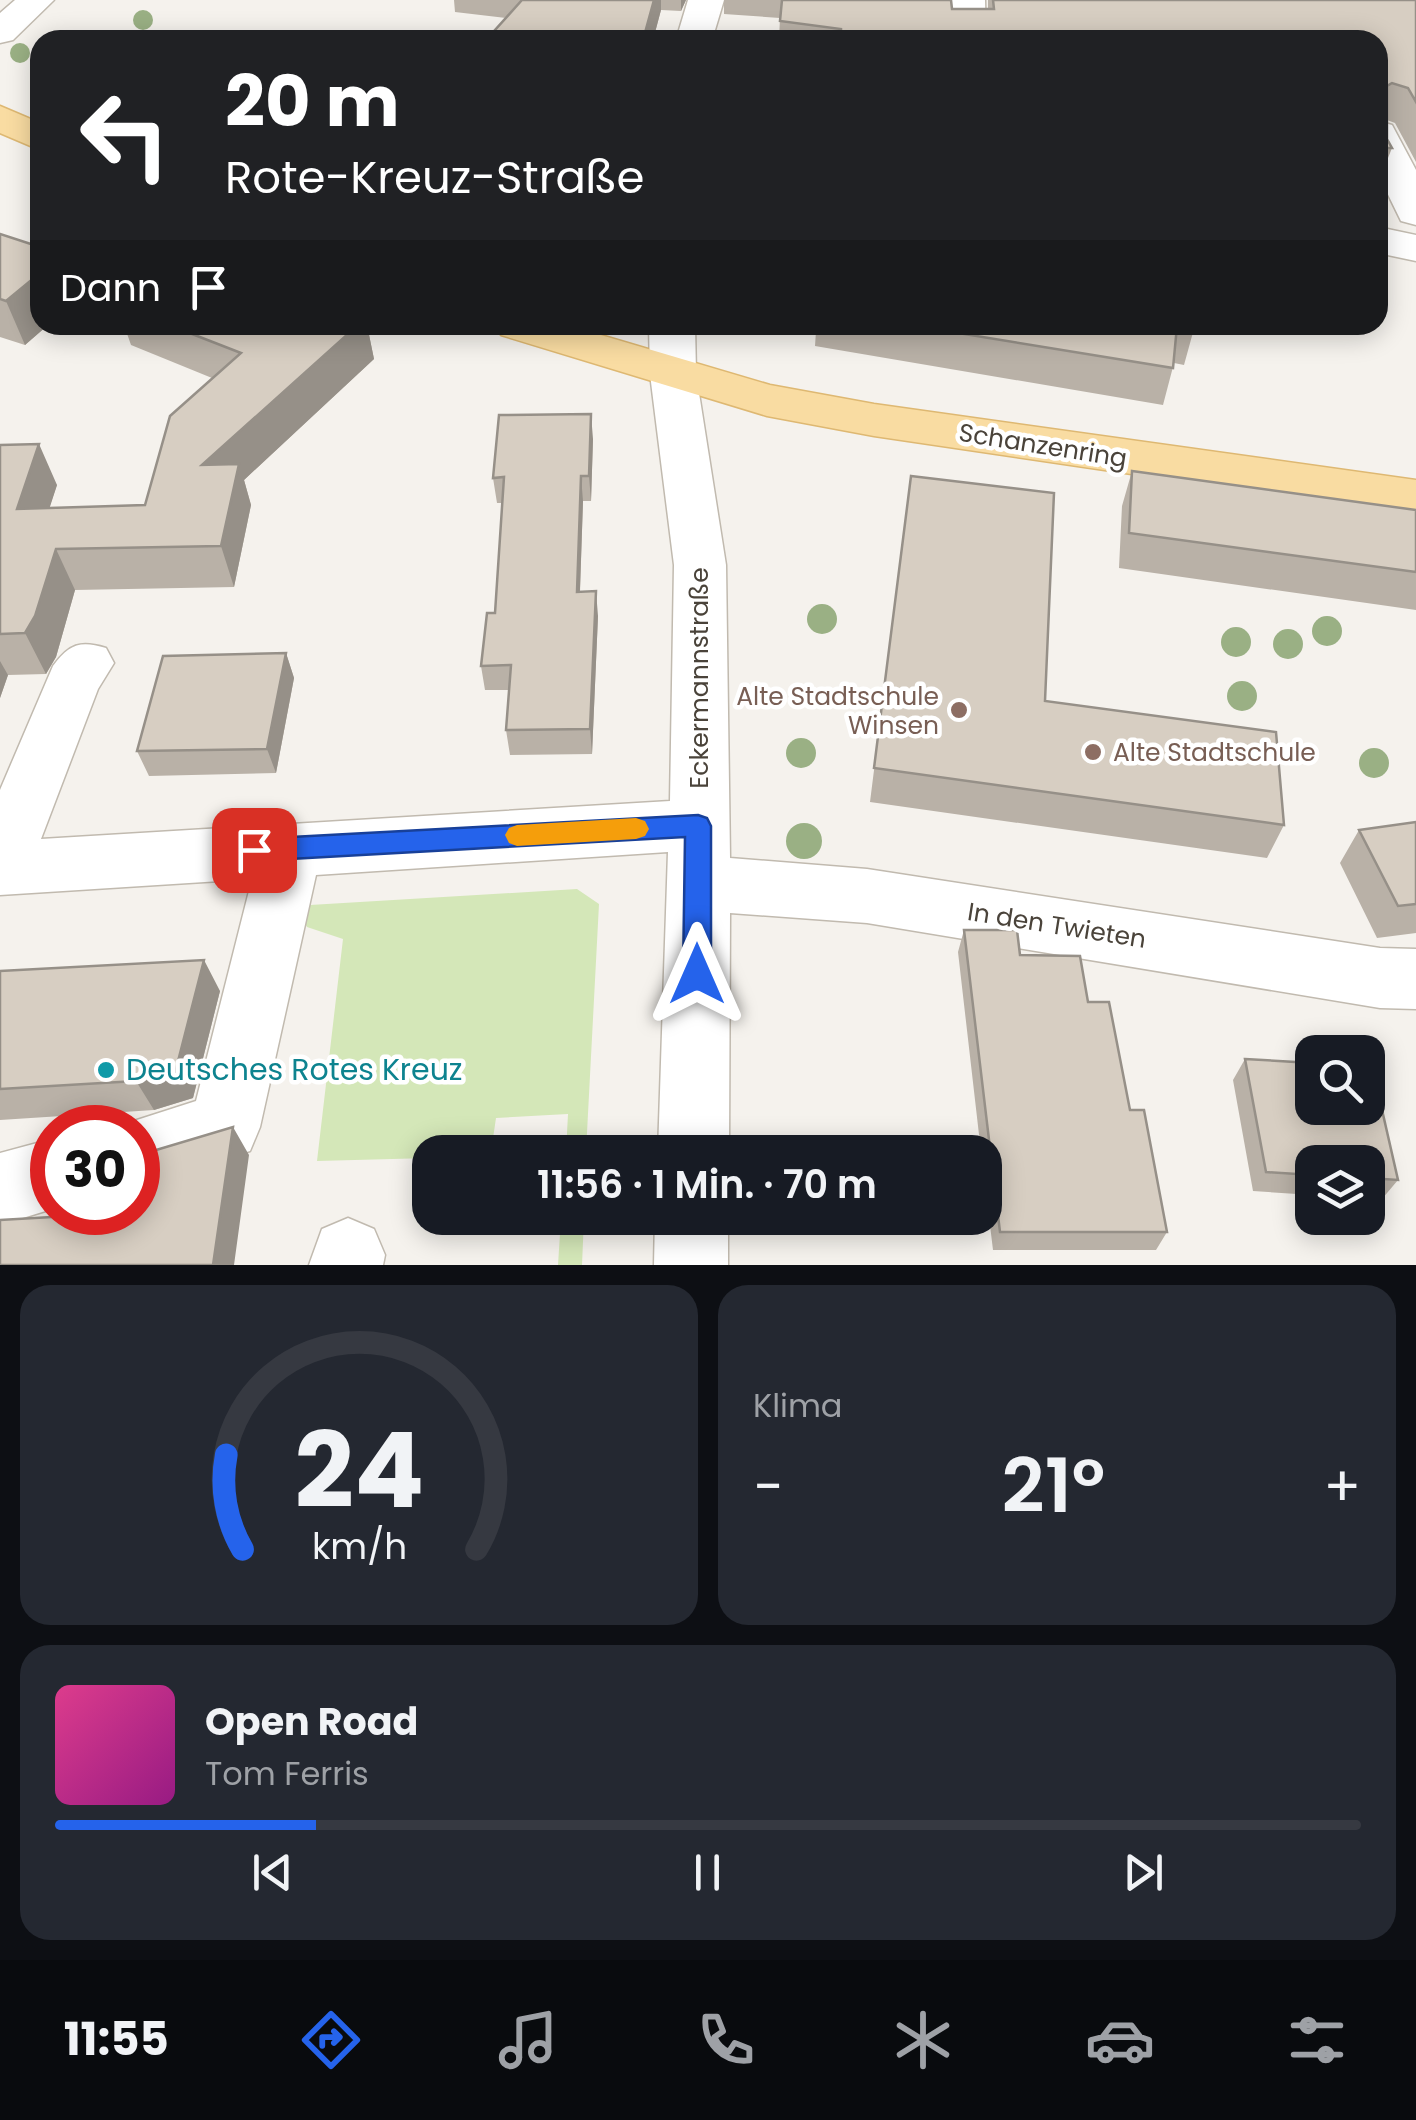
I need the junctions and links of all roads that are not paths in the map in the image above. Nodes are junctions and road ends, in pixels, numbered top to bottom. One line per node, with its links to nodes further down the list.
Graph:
1 (36, 0): 6 (street)
2 (706, 0): 4 (street)
3 (967, 0): 5 (street)
4 (697, 30)
5 (968, 30)
6 (0, 32)
7 (0, 118): 8 (main road)
8 (30, 133)
9 (1388, 155): 10 (street)
10 (1416, 212)
11 (1388, 242): 12 (street)
12 (1416, 248)
13 (549, 335): 15 (main road, Schanzenring)
14 (672, 335): 15 (street, Eckermannstraße)
15 (673, 374): 16 (main road, Schanzenring); 19 (street, Eckermannstraße)
16 (1416, 498)
17 (86, 663): 20 (street)
18 (291, 848): 19 (street, In den Twieten); 20 (street, In den Twieten); 23 (street)
19 (698, 854): 21 (street, In den Twieten); 22 (street, Eckermannstraße)
20 (0, 867)
21 (1416, 978)
22 (693, 1135)
23 (160, 1145)
24 (30, 1180): 25 (street)
25 (0, 1189)
26 (691, 1235): 27 (street)
27 (690, 1265)

